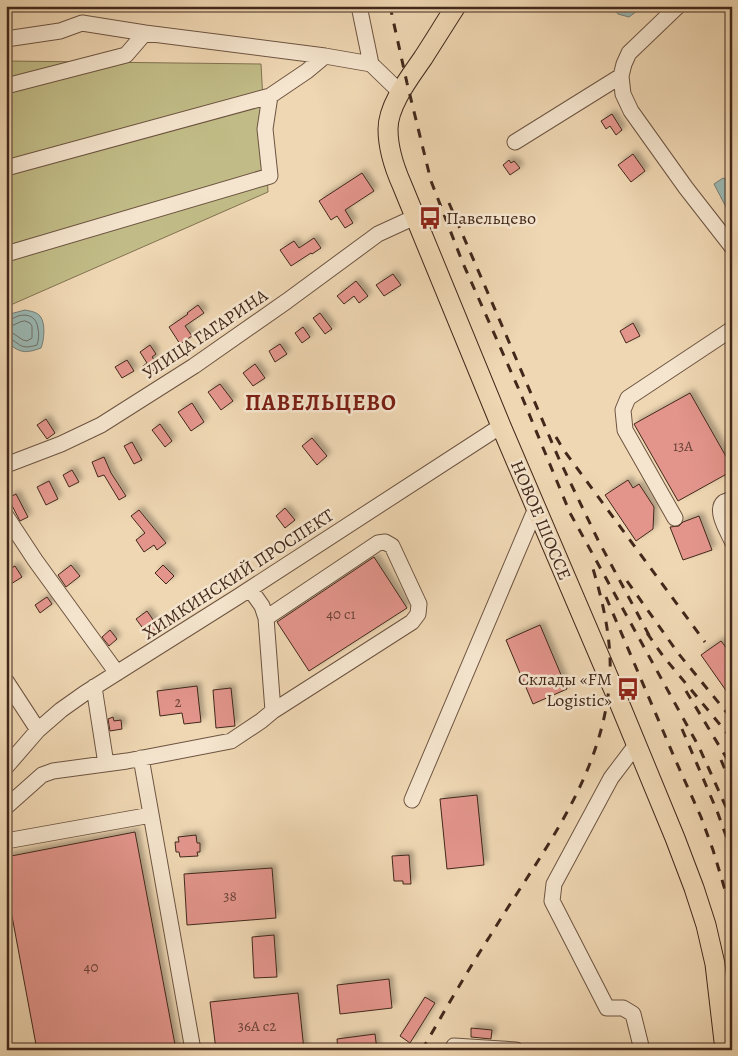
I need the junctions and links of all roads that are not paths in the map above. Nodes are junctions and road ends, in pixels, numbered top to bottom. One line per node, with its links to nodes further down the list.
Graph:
1 (359, 6): 7 (street)
2 (456, 6): 10 (main road, НОВОЕ ШОССЕ)
3 (678, 6): 8 (street)
4 (145, 33): 5 (street); 6 (street); 9 (street)
5 (6, 39)
6 (325, 56): 7 (street); 11 (street)
7 (372, 64): 10 (street)
8 (622, 76): 12 (street); 15 (street)
9 (6, 86)
10 (400, 92): 14 (main road, НОВОЕ ШОССЕ)
11 (270, 96): 13 (street); 16 (street)
12 (515, 142)
13 (6, 168)
14 (415, 217): 18 (main road, НОВОЕ ШОССЕ); 19 (street, УЛИЦА ГАГАРИНА)
15 (732, 247)
16 (6, 254)
17 (732, 329): 23 (street)
18 (501, 426): 21 (main road, НОВОЕ ШОССЕ); 25 (street, ХИМКИНСКИЙ ПРОСПЕКТ)
19 (6, 465)
20 (732, 500): 24 (street)
21 (536, 508): 32 (main road, НОВОЕ ШОССЕ); 36 (street)
22 (6, 516): 27 (street)
23 (675, 518)
24 (732, 541)
25 (250, 589): 26 (street); 27 (street, ХИМКИНСКИЙ ПРОСПЕКТ)
26 (266, 618): 30 (street); 30 (street)
27 (117, 673): 29 (street, ХИМКИНСКИЙ ПРОСПЕКТ)
28 (6, 681): 31 (street)
29 (94, 687): 31 (street, ХИМКИНСКИЙ ПРОСПЕКТ); 34 (street)
30 (273, 711): 33 (street)
31 (38, 730): 35 (street, ХИМКИНСКИЙ ПРОСПЕКТ)
32 (636, 745): 43 (street); 44 (main road, НОВОЕ ШОССЕ)
33 (141, 758): 34 (street); 38 (street)
34 (106, 764): 37 (street)
35 (6, 766)
36 (412, 800)
37 (6, 807)
38 (151, 815): 39 (street); 40 (street)
39 (6, 841)
40 (193, 1050)
41 (452, 1050): 42 (street)
42 (516, 1050)
43 (642, 1050)
44 (725, 1050)

